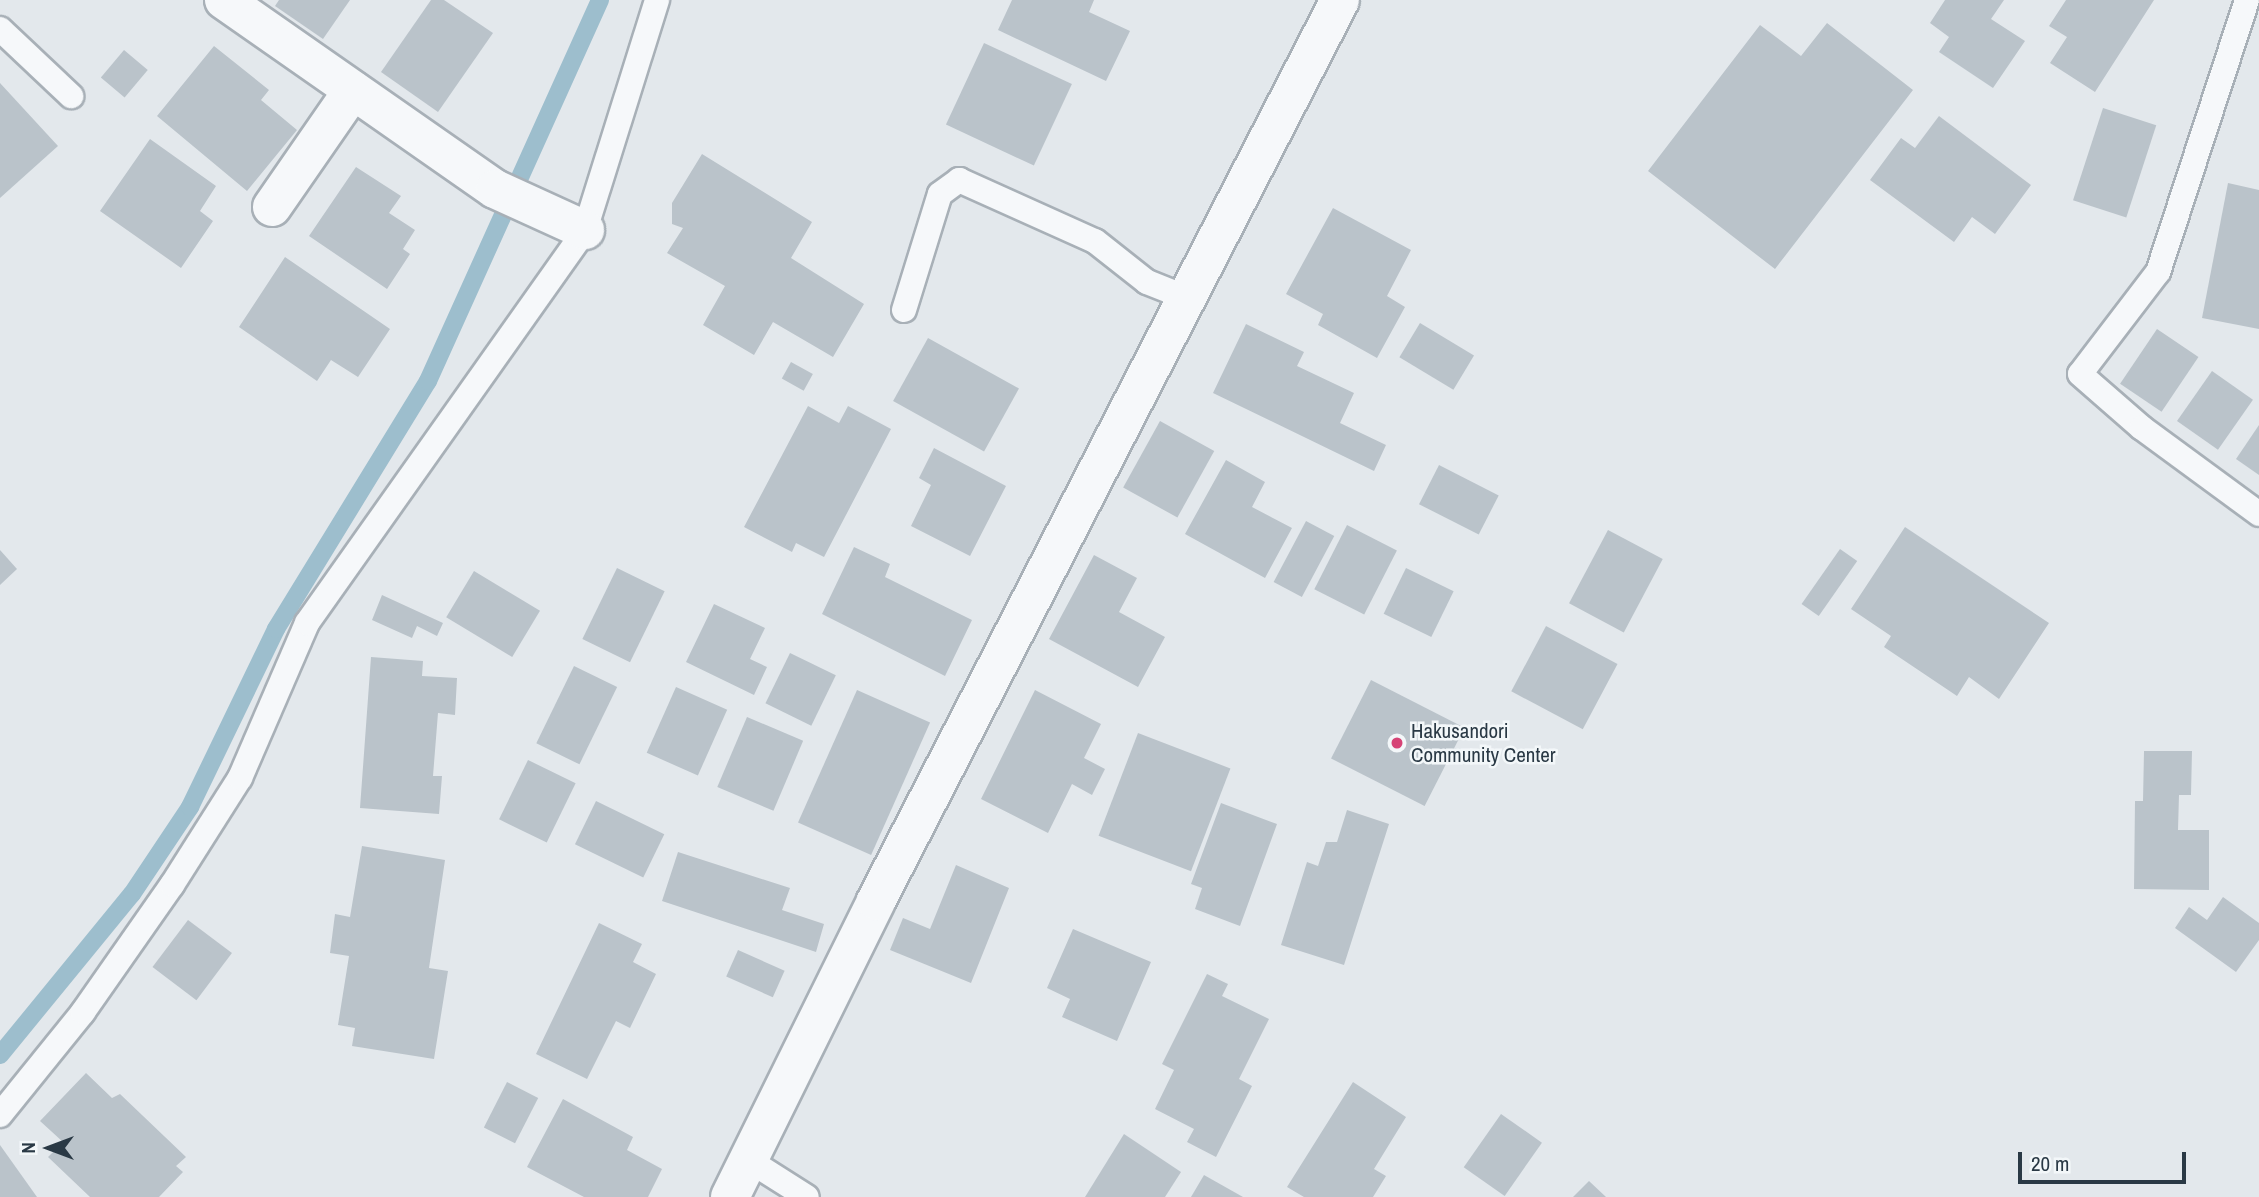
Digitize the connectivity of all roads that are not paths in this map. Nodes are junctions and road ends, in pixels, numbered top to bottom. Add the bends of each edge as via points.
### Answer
1 (657, 0) edge
2 (1340, 0) edge
3 (2247, 0) edge
4 (233, 3) edge
5 (0, 29) edge
6 (353, 90) junction
7 (71, 96) dead end
8 (272, 207) dead end
9 (585, 230) junction
10 (1188, 298) junction
11 (904, 310) dead end
12 (2259, 514) edge
13 (0, 1115) edge
14 (750, 1161) junction
15 (730, 1197) edge
16 (807, 1197) edge

1 - 9 lane
2 - 10 street
3 - 12 lane via 2158,272 2080,374 2142,428
4 - 6 street
5 - 7 lane
6 - 8 street
6 - 9 street via 495,189
9 - 13 lane via 307,623 240,778 172,884 83,1012
10 - 11 lane via 1147,282 1095,241 959,180 940,194
10 - 14 street via 876,901
14 - 15 street
14 - 16 lane

